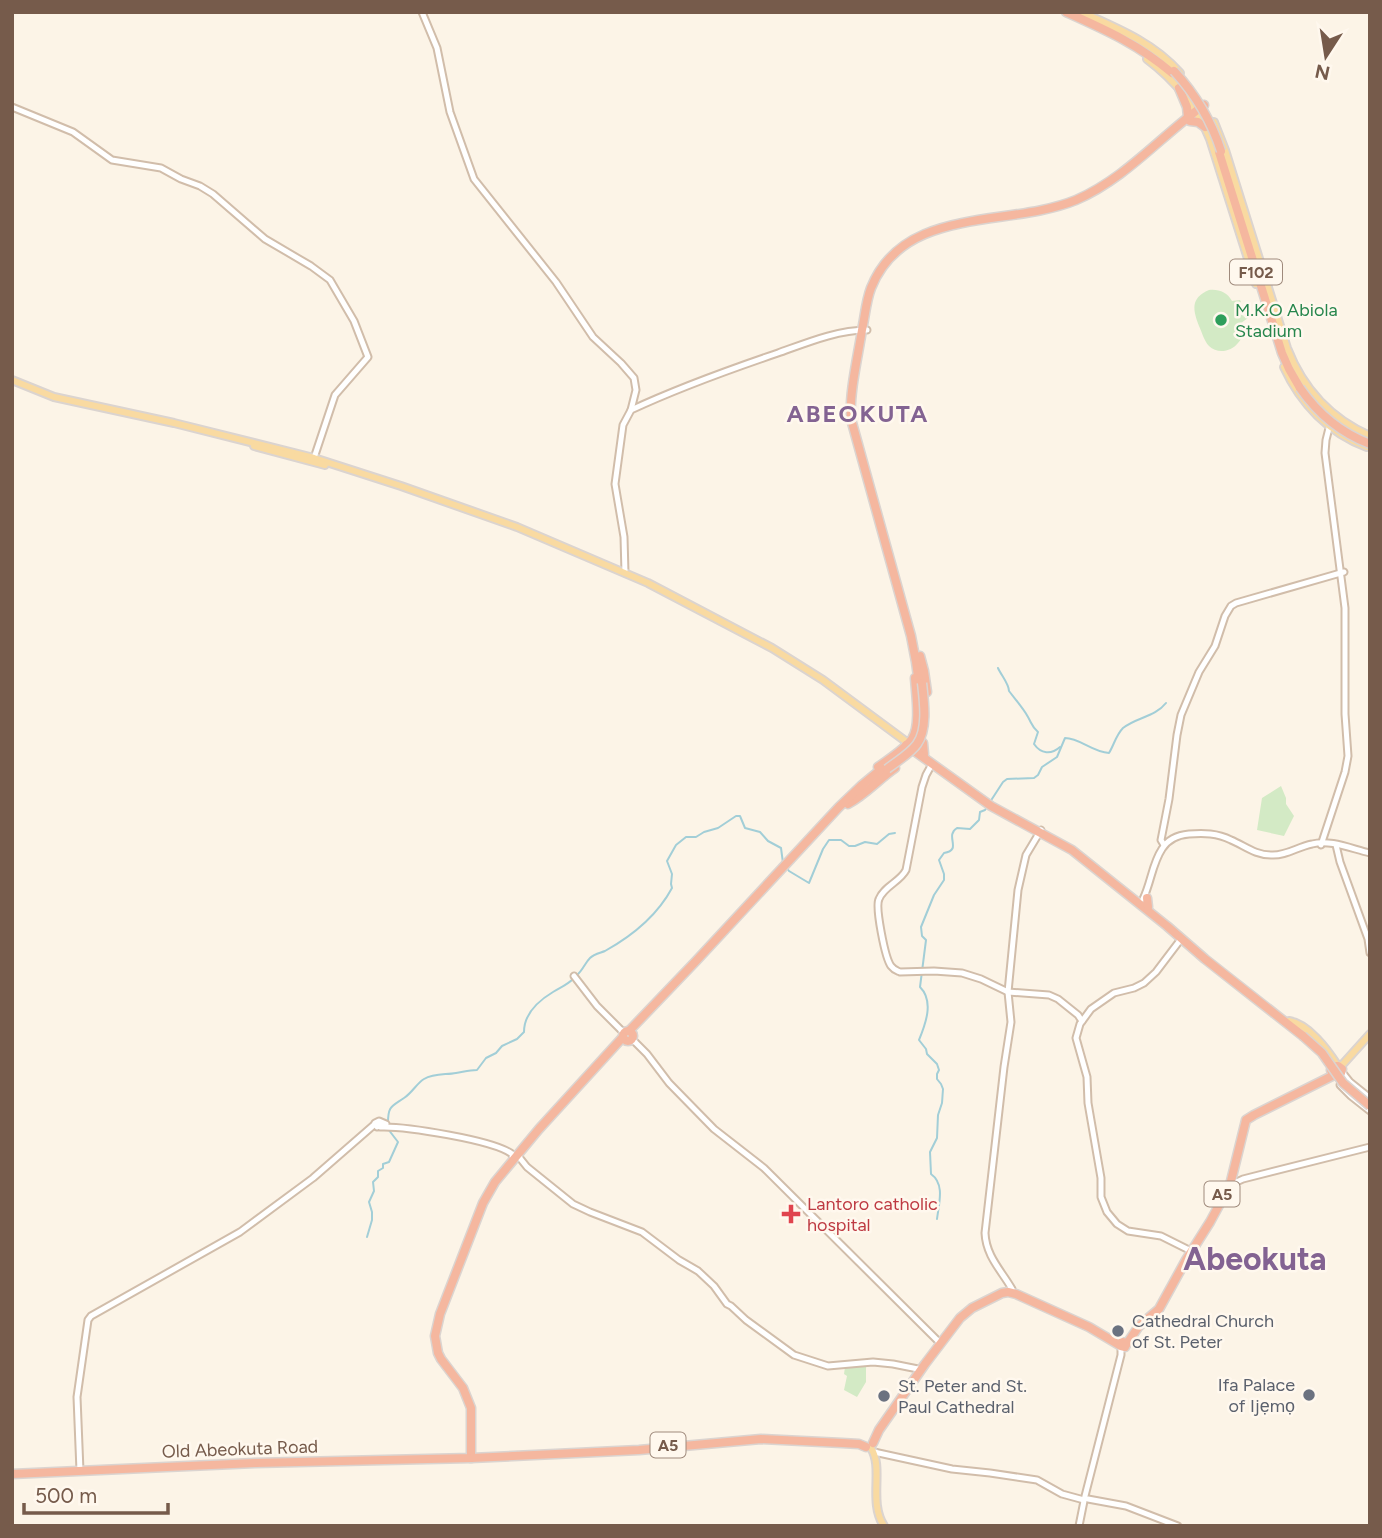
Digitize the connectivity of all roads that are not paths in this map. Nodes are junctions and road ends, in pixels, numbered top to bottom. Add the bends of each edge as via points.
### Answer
1 (422, 12) edge
2 (1065, 12) edge
3 (1075, 12) edge
4 (1081, 12) edge
5 (1173, 72) junction
6 (1180, 88) junction
7 (12, 107) edge
8 (1205, 107) junction
9 (1197, 113) junction
10 (1189, 119) junction
11 (1205, 127) junction
12 (1248, 240) junction
13 (864, 331) junction
14 (12, 382) edge
15 (25, 388) junction
16 (632, 408) junction
17 (1337, 418) junction
18 (1330, 427) junction
19 (1370, 442) edge
20 (314, 457) junction
21 (546, 541) junction
22 (625, 573) junction
23 (1342, 573) junction
24 (720, 621) junction
25 (915, 649) junction
26 (903, 744) junction
27 (920, 751) junction
28 (932, 764) junction
29 (989, 802) junction
30 (847, 803) junction
31 (1037, 832) junction
32 (1164, 845) junction
33 (1330, 845) junction
34 (1370, 854) edge
35 (1143, 902) junction
36 (1181, 939) junction
37 (1370, 953) edge
38 (575, 977) dead end
39 (1007, 992) junction
40 (1082, 1017) junction
41 (1288, 1021) junction
42 (1370, 1035) edge
43 (628, 1036) junction
44 (1336, 1071) junction
45 (1370, 1104) edge
46 (384, 1125) junction
47 (1370, 1147) edge
48 (518, 1159) junction
49 (1232, 1180) junction
50 (1189, 1250) junction
51 (1010, 1289) junction
52 (1038, 1301) junction
53 (938, 1340) junction
54 (1123, 1344) junction
55 (918, 1369) junction
56 (870, 1446) junction
57 (473, 1456) junction
58 (81, 1471) junction
59 (12, 1474) edge
60 (1086, 1499) junction
61 (882, 1526) edge
62 (1081, 1526) edge
63 (1178, 1526) edge

1 - 16 street via 437,48 450,112 474,179 556,282 593,337 634,378
2 - 5 highway, F102 via 1121,37
2 - 6 main road via 1141,54
3 - 5 highway, F102 via 1135,41
4 - 8 main road via 1160,54
5 - 12 highway, F102, bridge via 1209,126
6 - 9 main road
6 - 10 highway
7 - 20 street via 80,136 112,160 158,167 200,186 265,239 330,280 369,357 335,395
8 - 9 highway
8 - 12 main road via 1221,140
9 - 10 highway
9 - 11 main road
10 - 11 highway
10 - 13 highway via 1095,193 1041,211 946,226 913,239 892,255 878,275 868,298
11 - 12 main road
12 - 17 main road via 1293,362 1306,385
12 - 18 main road via 1285,369 1301,398
12 - 19 highway, F102, bridge via 1285,360 1313,405 1332,423
13 - 16 street via 795,347
13 - 25 highway via 851,403 852,426
14 - 15 main road
15 - 20 main road
15 - 21 main road via 53,401 326,465
16 - 22 street via 623,425 615,484
17 - 18 street
17 - 19 main road
18 - 19 main road via 1348,438
18 - 23 street via 1325,459
20 - 21 main road via 479,513
21 - 22 main road
21 - 24 main road
22 - 24 main road
23 - 32 street via 1231,606 1178,725 1161,840
23 - 33 street via 1348,610 1346,716 1350,751
24 - 26 main road via 809,671
25 - 26 highway via 915,731
25 - 27 highway via 925,671 928,712
25 - 30 highway, bridge via 921,738
26 - 27 highway
26 - 30 highway via 858,783
27 - 28 highway
27 - 29 highway
27 - 30 highway
28 - 29 highway
28 - 39 street via 922,787 904,874 878,899 890,964 897,971 962,973
29 - 31 highway
30 - 43 highway
31 - 35 highway via 1072,850
31 - 39 street via 1018,877
32 - 33 street via 1183,834 1210,834 1275,856 1311,844
32 - 35 street
33 - 34 street
33 - 35 street via 1269,857 1217,837 1179,838 1163,850
33 - 37 street via 1366,932
35 - 36 highway
35 - 41 highway
36 - 40 street via 1148,980 1112,995
36 - 41 highway
38 - 43 street
39 - 40 street via 1053,996
39 - 51 street via 1011,1022 985,1237 989,1254
40 - 50 street via 1076,1038 1087,1077 1103,1204 1113,1220 1128,1231 1161,1236
41 - 44 main road via 1320,1041
41 - 45 highway, bridge via 1324,1049 1345,1080
42 - 44 main road
43 - 48 highway
43 - 53 street via 714,1129 764,1168
44 - 45 street
44 - 45 street via 1343,1089
44 - 49 highway, A5 via 1246,1120
44 - 50 highway, A5 via 1244,1119 1227,1184
46 - 48 street via 481,1142
46 - 48 street via 479,1140 513,1151
46 - 58 street via 240,1232 91,1316 77,1399
47 - 49 street, A5
48 - 55 street via 573,1204 649,1236 701,1273 727,1304 794,1355 828,1366 873,1362
48 - 57 highway via 486,1205 435,1336 440,1359 470,1401
49 - 54 highway, A5 via 1161,1305
50 - 54 highway, A5 via 1156,1307
51 - 52 highway
51 - 53 highway via 966,1308
52 - 54 highway
52 - 56 highway via 1002,1293 965,1314
53 - 55 highway
54 - 60 street
55 - 56 highway
56 - 57 highway, Old Abeokuta Road / A5 via 760,1436 655,1447
56 - 60 street via 952,1469 1037,1480 1062,1494
56 - 61 main road via 874,1508
57 - 58 highway, Old Abeokuta Road / A5
58 - 59 highway, Old Abeokuta Road / A5
60 - 62 street
60 - 63 street via 1126,1506

